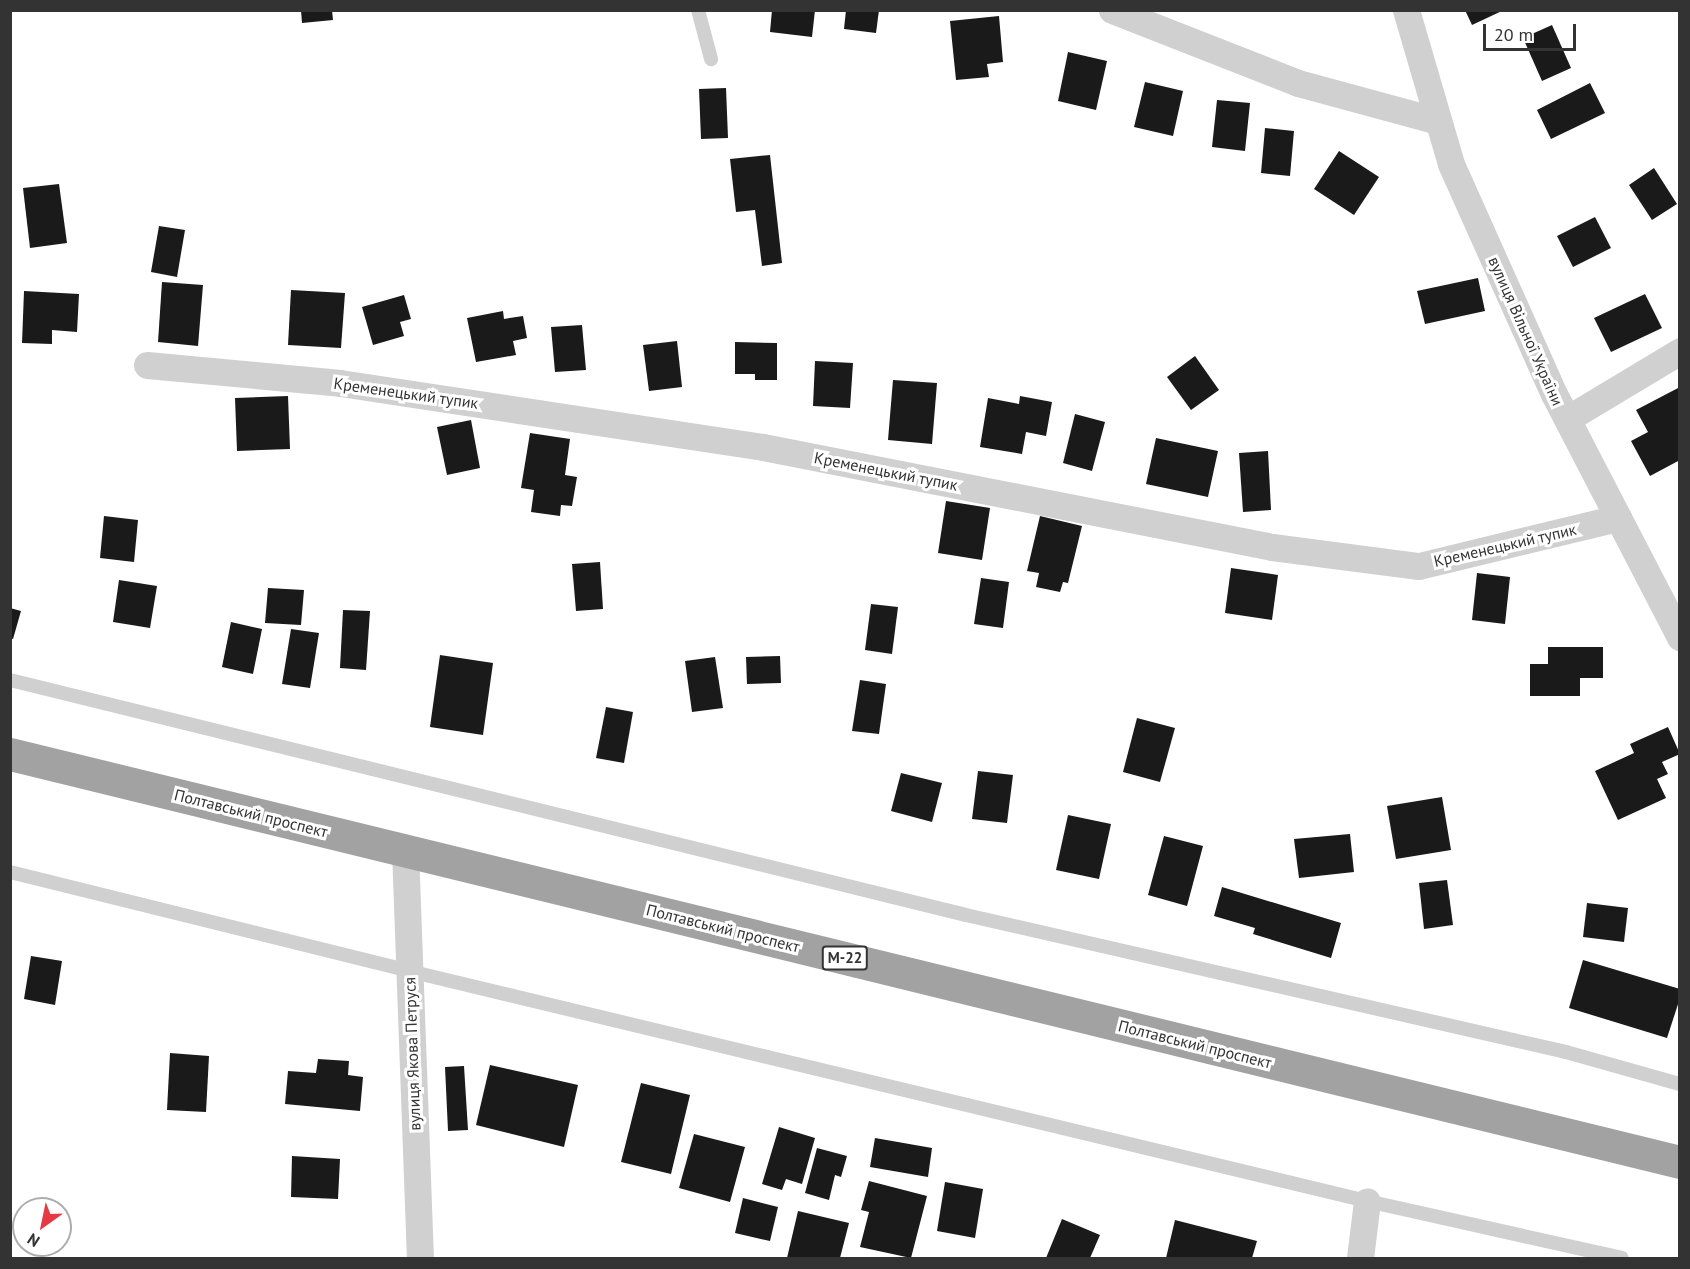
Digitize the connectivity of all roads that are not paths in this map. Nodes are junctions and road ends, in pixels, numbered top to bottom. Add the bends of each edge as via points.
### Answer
1 (698, 10) edge
2 (1112, 10) edge
3 (1406, 10) edge
4 (711, 59) dead end
5 (1438, 121) junction
6 (1680, 351) edge
7 (147, 364) dead end
8 (1567, 419) junction
9 (1618, 518) junction
10 (1680, 637) edge
11 (10, 680) edge
12 (10, 754) edge
13 (405, 850) junction
14 (10, 872) edge
15 (409, 971) junction
16 (1680, 1084) edge
17 (1680, 1162) edge
18 (1366, 1201) junction
19 (420, 1258) edge
20 (1360, 1258) edge
21 (1622, 1258) edge

1 - 4 lane
2 - 5 street via 1298,83
3 - 5 street, вулиця Вільної України
5 - 8 street, вулиця Вільної України via 1451,164
6 - 8 street
7 - 9 street, Кременецький тупик via 339,383 763,447 1272,547 1419,566
8 - 9 street, вулиця Вільної України
9 - 10 street, вулиця Вільної України
11 - 16 lane via 966,915 1566,1052
12 - 13 highway, Полтавський проспект / М-22
13 - 15 street, вулиця Якова Петруся
13 - 17 highway, Полтавський проспект / М-22
14 - 15 lane
15 - 18 lane
15 - 19 street, вулиця Якова Петруся
18 - 20 street
18 - 21 lane

